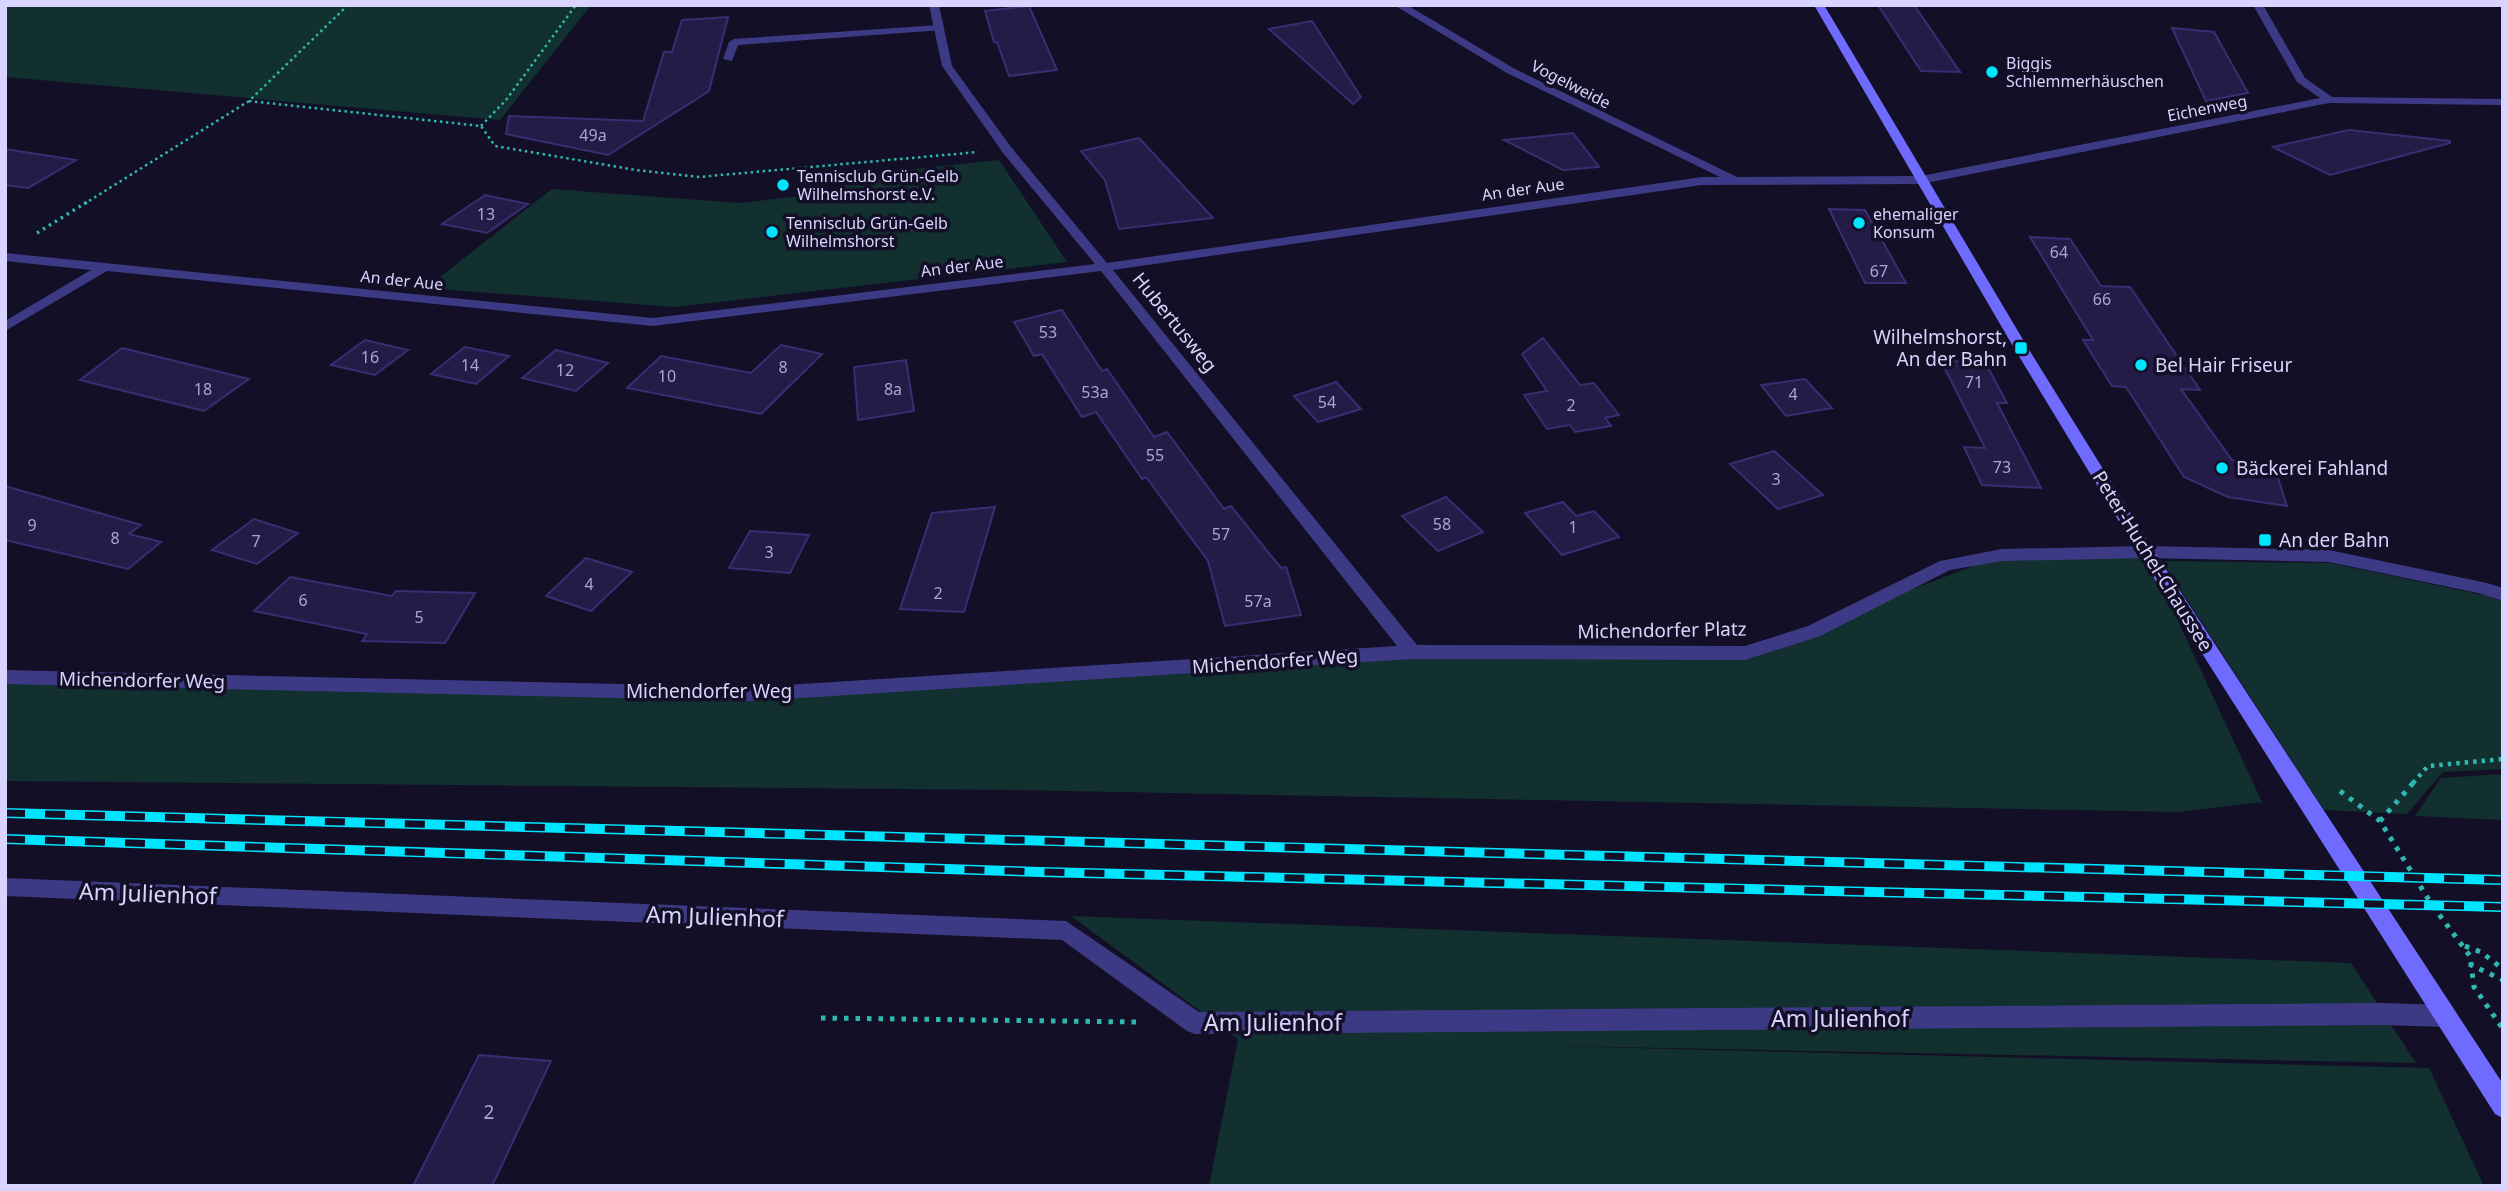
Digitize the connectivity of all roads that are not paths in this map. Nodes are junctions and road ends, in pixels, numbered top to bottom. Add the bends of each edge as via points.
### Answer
1 (934, 5) edge
2 (1399, 5) edge
3 (1819, 5) edge
4 (2258, 5) edge
5 (939, 28) junction
6 (738, 30) dead end
7 (734, 42) junction
8 (728, 59) dead end
9 (2329, 100) junction
10 (2503, 102) edge
11 (1735, 179) junction
12 (1921, 180) junction
13 (5, 257) edge
14 (1104, 267) junction
15 (103, 268) junction
16 (5, 327) edge
17 (2146, 552) junction
18 (2503, 595) edge
19 (1412, 652) junction
20 (5, 677) edge
21 (5, 887) edge
22 (2445, 1016) junction
23 (2503, 1106) edge

1 - 5 street, Hubertusweg
2 - 11 street, Vogelweide via 1511,71
3 - 12 street, Peter-Huchel-Chaussee
4 - 9 street via 2301,80
5 - 7 street
5 - 14 street, Hubertusweg via 947,66 1007,150
6 - 7 street
7 - 8 street
9 - 10 street, Eichenweg
9 - 12 street, Eichenweg
11 - 12 street, An der Aue
11 - 14 street, An der Aue
12 - 17 street, Peter-Huchel-Chaussee
13 - 15 street, An der Aue
14 - 15 street, An der Aue via 653,322
14 - 19 street, Hubertusweg
15 - 16 street
17 - 18 street, Michendorfer Platz via 2329,556
17 - 19 street, Michendorfer Platz via 2002,555 1946,565 1814,631 1745,653
17 - 22 street, Peter-Huchel-Chaussee
19 - 20 street, Michendorfer Weg via 754,694
21 - 22 street, Am Julienhof via 1066,931 1195,1023
22 - 23 street, Peter-Huchel-Chaussee

